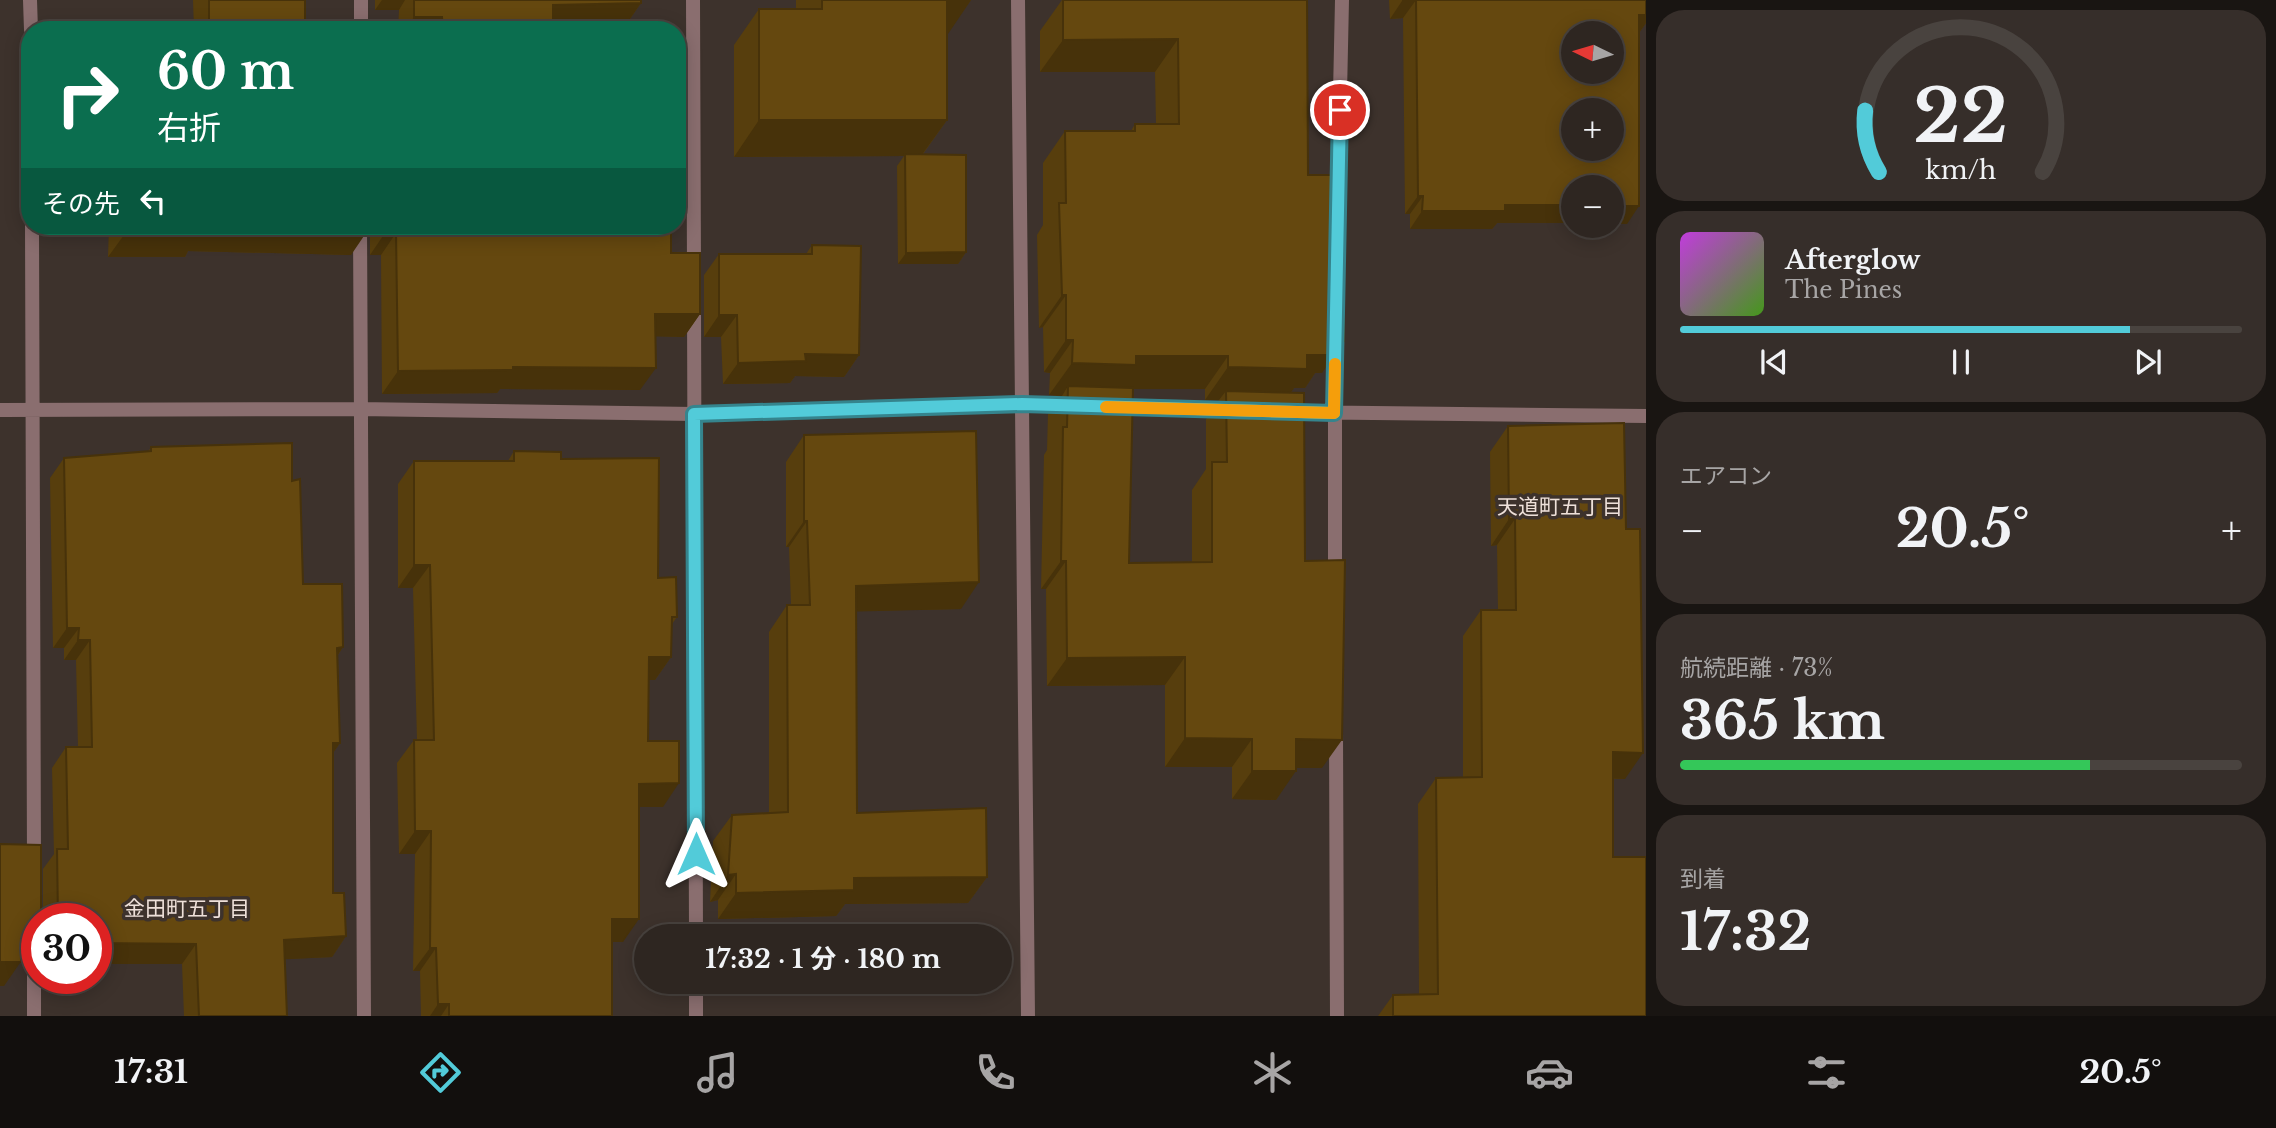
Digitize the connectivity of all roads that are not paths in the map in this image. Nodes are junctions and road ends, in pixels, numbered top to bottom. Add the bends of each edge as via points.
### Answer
1 (30, 0) edge
2 (361, 0) edge
3 (694, 0) edge
4 (1018, 0) edge
5 (1342, 0) edge
6 (31, 21) edge
7 (361, 21) edge
8 (32, 235) edge
9 (360, 235) edge
10 (1337, 248) edge
11 (1336, 317) edge
12 (1022, 404) junction
13 (33, 409) junction
14 (359, 409) junction
15 (0, 410) edge
16 (1239, 411) edge
17 (1266, 411) edge
18 (1334, 413) junction
19 (694, 414) junction
20 (1646, 416) edge
21 (1335, 591) edge
22 (1335, 715) edge
23 (34, 878) edge
24 (696, 924) edge
25 (34, 994) edge
26 (696, 994) edge
27 (34, 1016) edge
28 (364, 1016) edge
29 (696, 1016) edge
30 (1028, 1016) edge
31 (1337, 1016) edge

1 - 6 street
2 - 7 street
3 - 19 street
4 - 12 street
5 - 10 street
8 - 13 street
9 - 14 street
11 - 18 street
12 - 16 street
12 - 19 street
12 - 30 street
13 - 14 street
13 - 15 street
13 - 23 street
14 - 19 street
14 - 28 street
17 - 18 street
18 - 20 street
18 - 21 street
19 - 24 street
22 - 31 street
25 - 27 street
26 - 29 street

